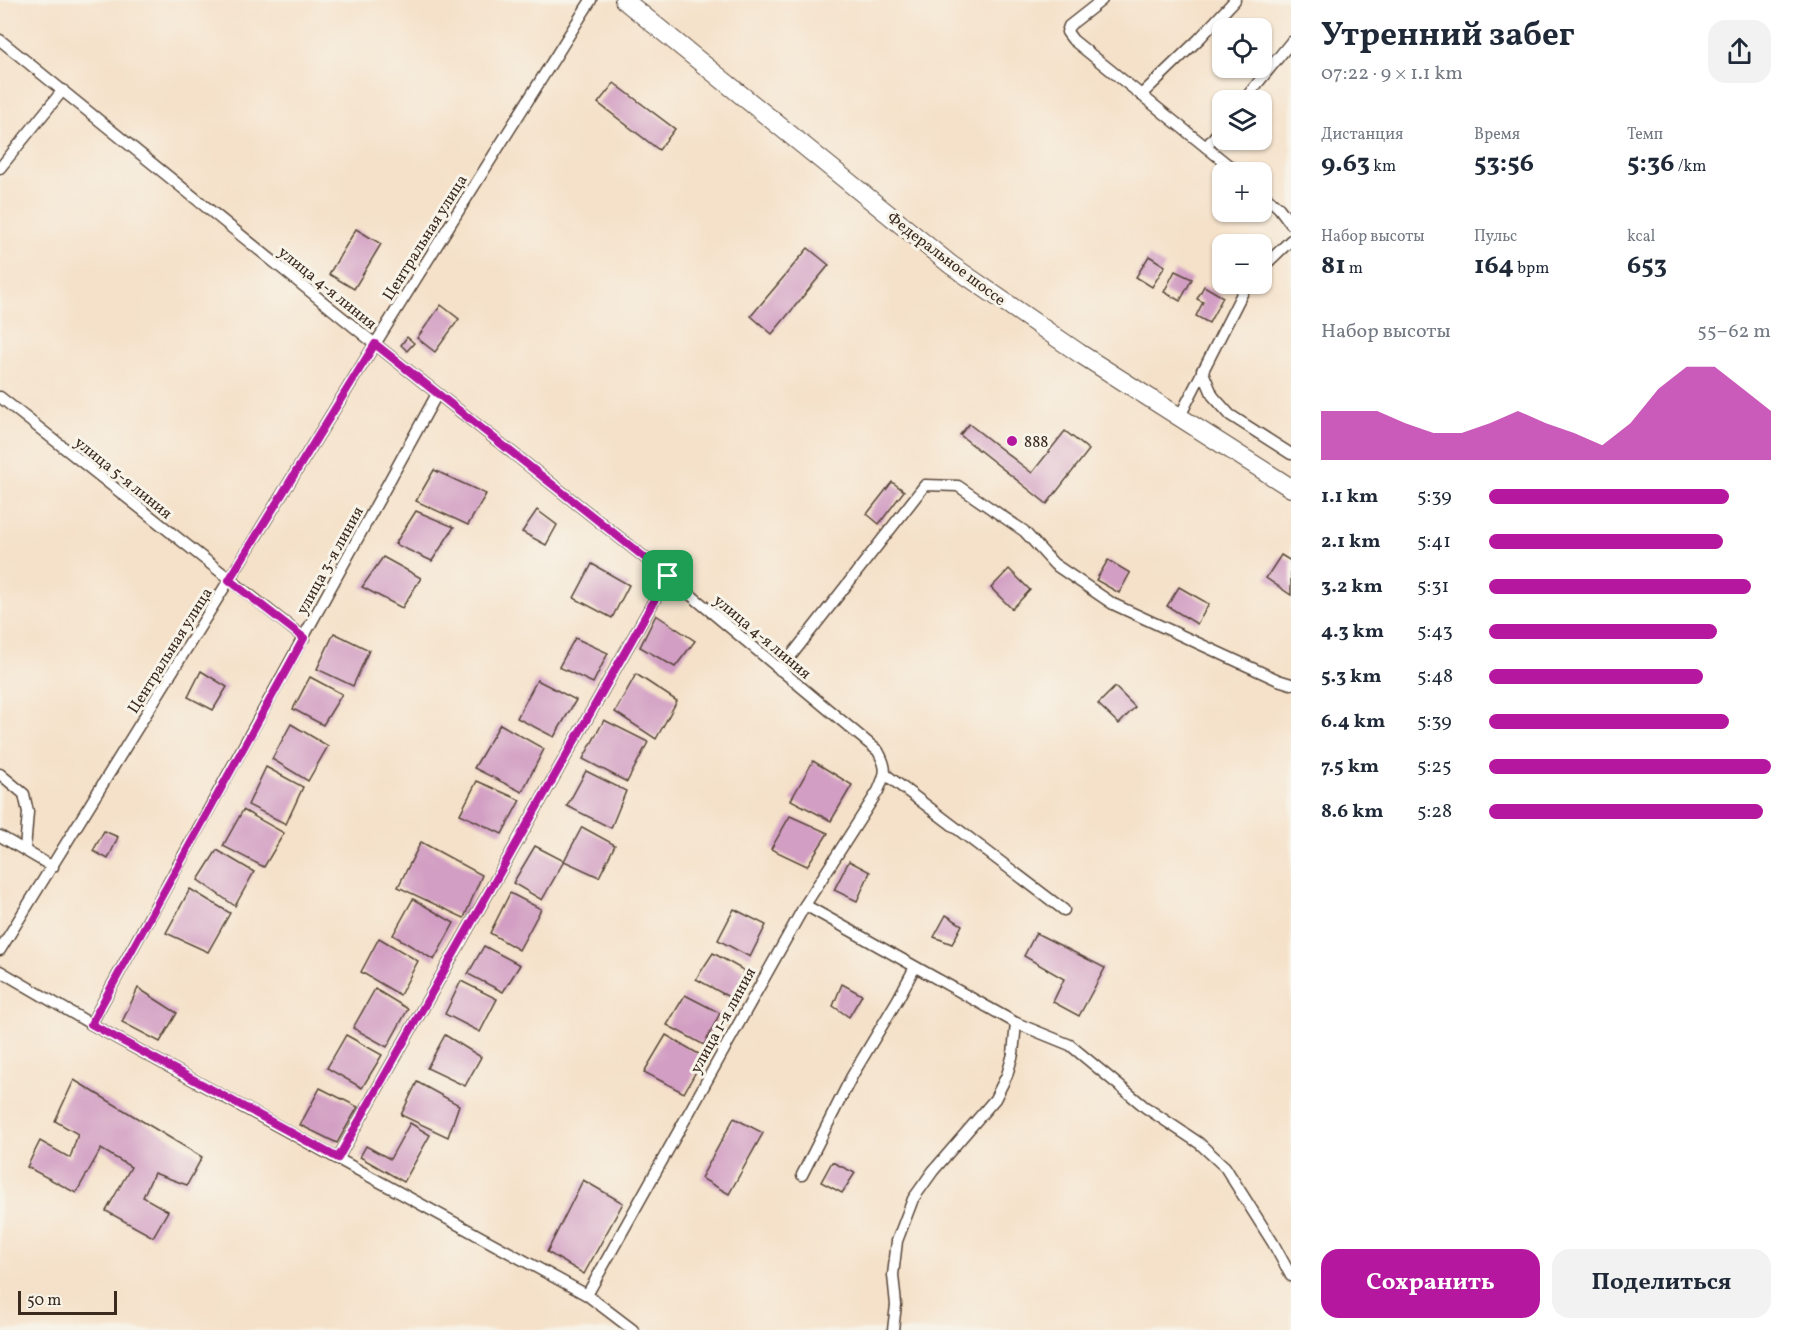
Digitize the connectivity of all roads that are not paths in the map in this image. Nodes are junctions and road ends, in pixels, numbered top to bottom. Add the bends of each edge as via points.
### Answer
1 (591, 0) edge
2 (624, 0) edge
3 (1102, 0) edge
4 (1235, 0) edge
5 (0, 39) edge
6 (1291, 42) edge
7 (63, 90) junction
8 (1252, 90) edge
9 (1141, 94) junction
10 (1212, 140) edge
11 (1206, 147) junction
12 (1225, 162) edge
13 (0, 168) edge
14 (1272, 202) edge
15 (1291, 224) edge
16 (1291, 240) edge
17 (1272, 258) edge
18 (1242, 294) edge
19 (375, 344) junction
20 (1202, 370) junction
21 (437, 394) junction
22 (0, 397) edge
23 (1179, 418) junction
24 (1291, 454) edge
25 (1291, 488) edge
26 (668, 576) junction
27 (229, 580) junction
28 (304, 638) junction
29 (780, 670) junction
30 (1291, 684) edge
31 (885, 769) junction
32 (0, 774) edge
33 (0, 836) edge
34 (25, 850) junction
35 (53, 867) junction
36 (805, 905) junction
37 (1064, 910) dead end
38 (0, 950) edge
39 (915, 967) junction
40 (0, 972) edge
41 (1016, 1023) junction
42 (91, 1024) junction
43 (338, 1158) junction
44 (802, 1175) dead end
45 (1291, 1276) edge
46 (586, 1295) junction
47 (633, 1330) edge
48 (893, 1330) edge

1 - 19 street, Центральная улица
2 - 23 highway, Федеральное шоссе via 951,265
3 - 9 street via 1069,26 1067,32
4 - 9 street
5 - 7 street, улица 4-я линия
6 - 8 street
7 - 13 street
7 - 19 street, улица 4-я линия
9 - 11 street
10 - 11 street
11 - 12 street
14 - 15 street
16 - 17 street
18 - 20 street
19 - 21 street, улица 4-я линия
19 - 27 street, Центральная улица
20 - 23 street
20 - 24 street via 1213,396 1230,415
21 - 26 street, улица 4-я линия
21 - 28 street, улица 3-я линия
22 - 27 street, улица 5-я линия
23 - 25 highway, Федеральное шоссе
26 - 29 street, улица 4-я линия
26 - 43 street
27 - 28 street, улица 5-я линия
27 - 35 street, Центральная улица
28 - 42 street, улица 3-я линия
29 - 30 street via 925,485 958,486 1024,531 1054,564 1113,604
29 - 31 street, улица 4-я линия via 878,751
31 - 36 street, улица 1-я линия via 878,791
31 - 37 street, улица 4-я линия
32 - 34 street via 24,794 28,812
33 - 34 street
34 - 35 street
35 - 38 street, Центральная улица
36 - 39 street
36 - 46 street, улица 1-я линия
39 - 41 street
39 - 44 street via 852,1076
40 - 42 street
41 - 45 street via 1070,1045 1145,1107 1199,1143 1225,1167
41 - 48 street via 1013,1054 995,1099 913,1199 897,1240
42 - 43 street
43 - 46 street
46 - 47 street

